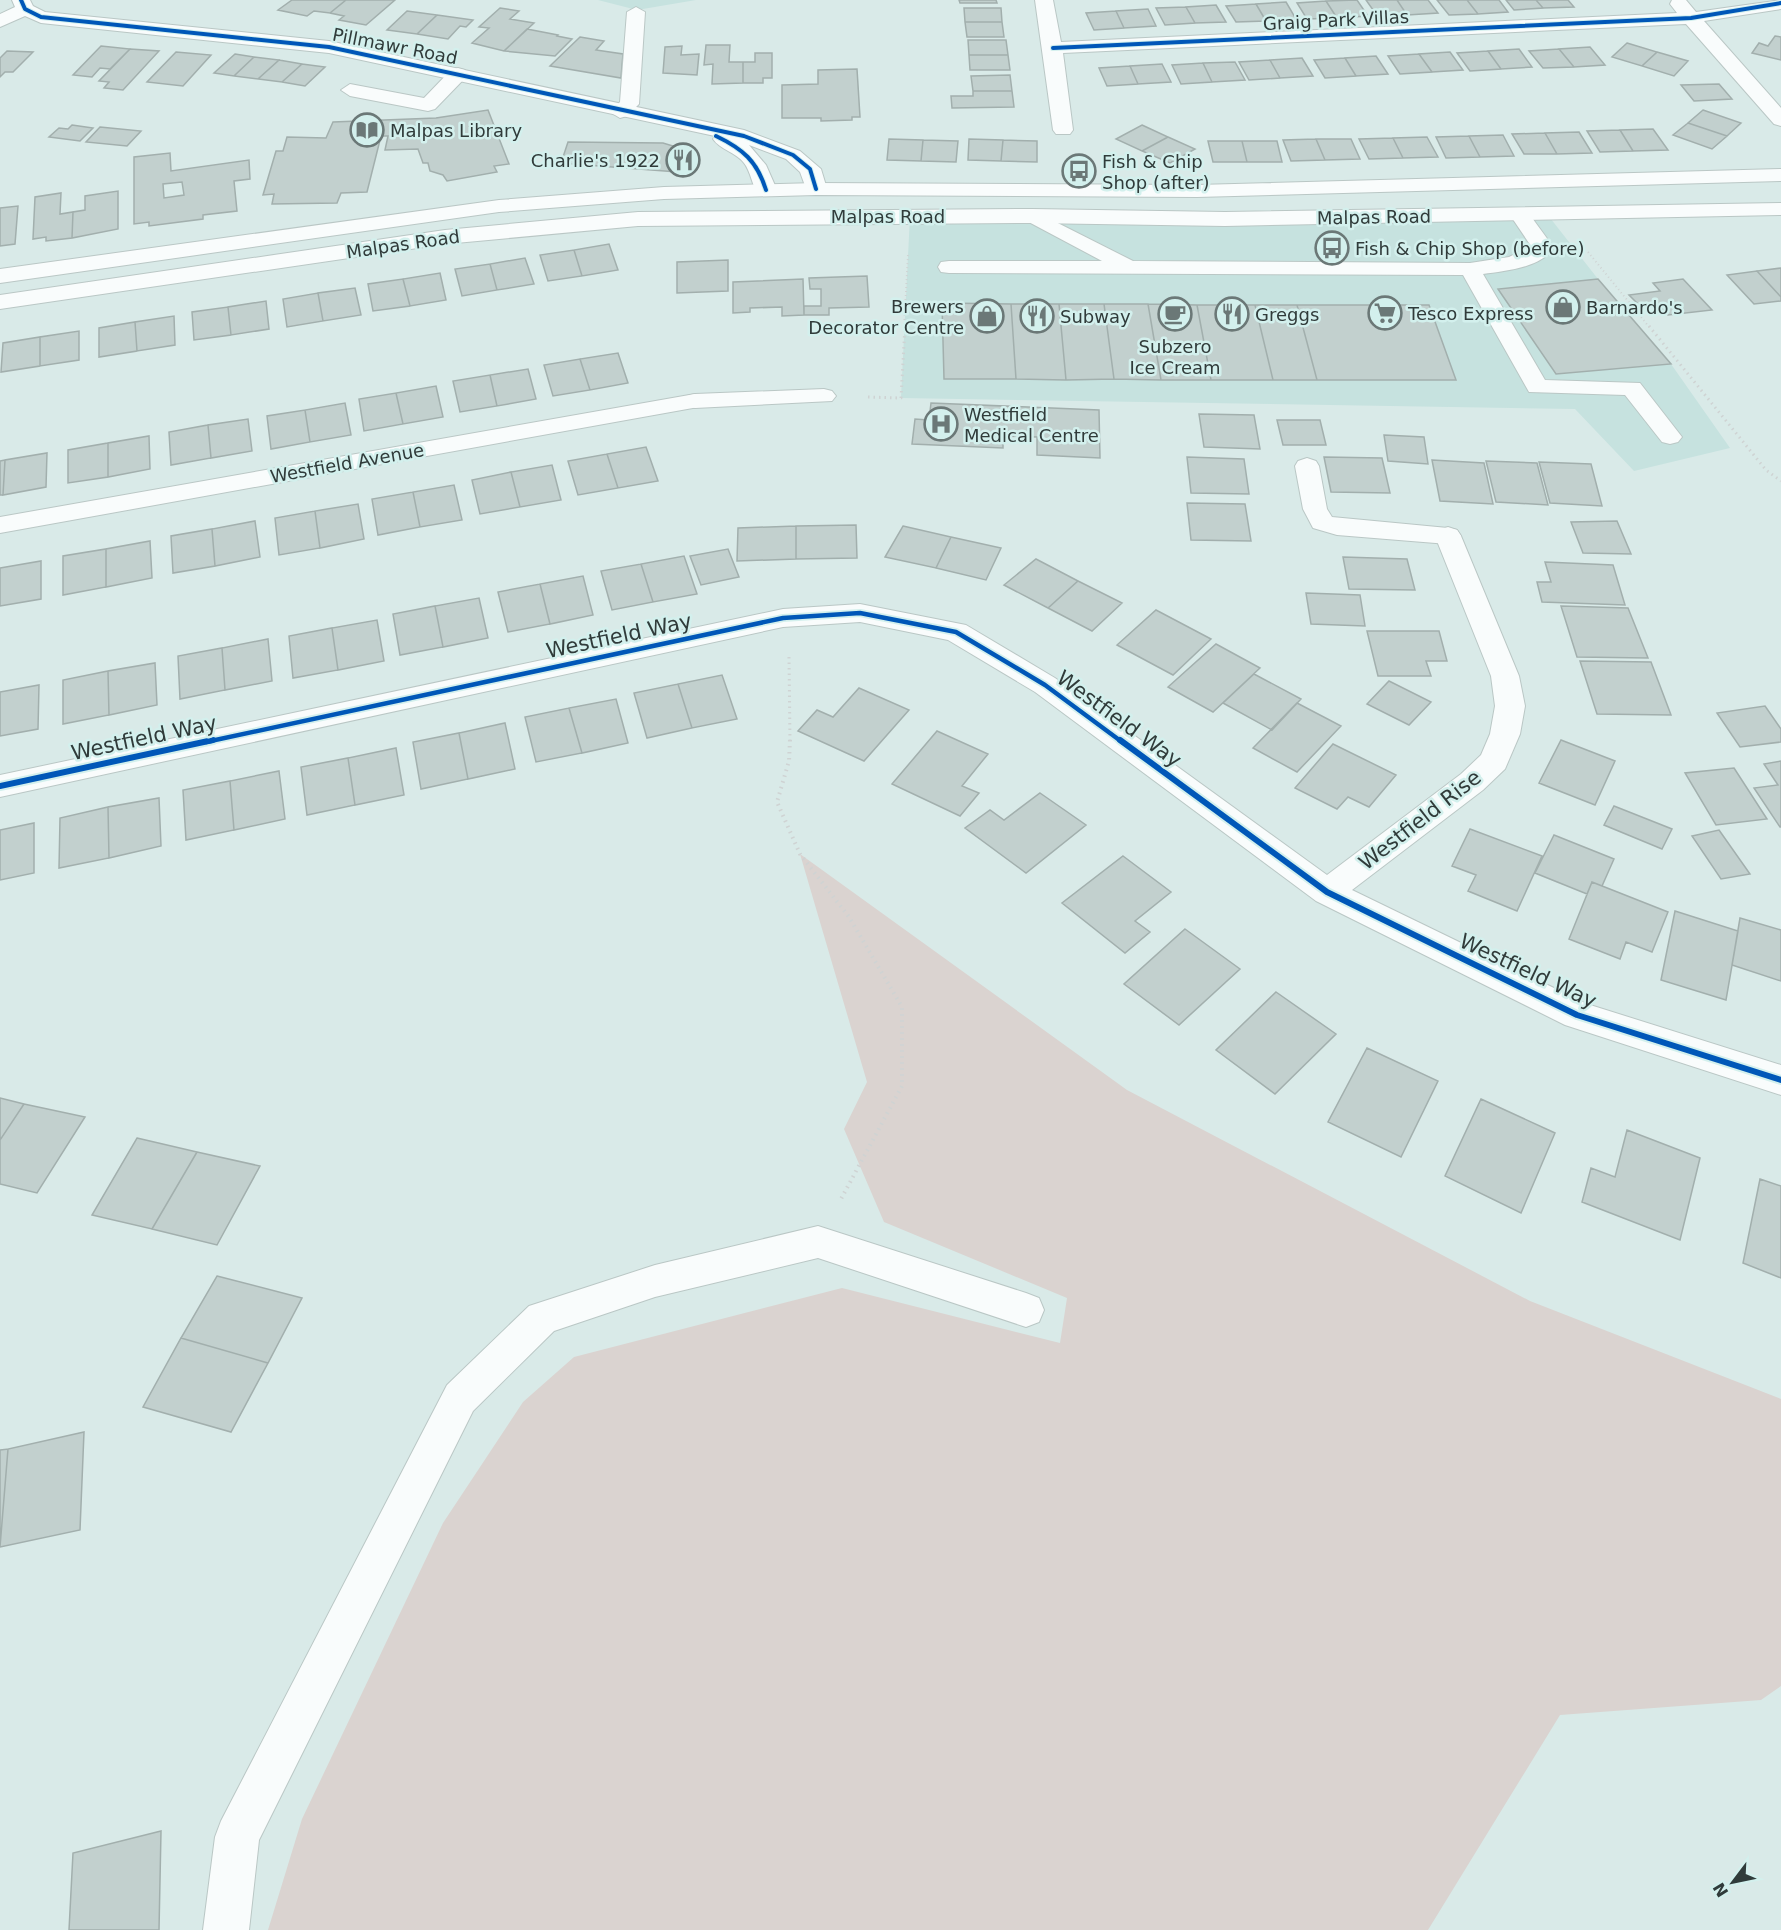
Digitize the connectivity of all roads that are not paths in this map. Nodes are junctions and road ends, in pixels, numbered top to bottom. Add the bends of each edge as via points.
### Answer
1 (1044, 0) edge
2 (1676, 0) edge
3 (1781, 3) edge
4 (23, 4) edge
5 (636, 12) dead end
6 (1691, 18) junction
7 (0, 21) edge
8 (1053, 48) junction
9 (458, 74) junction
10 (350, 90) dead end
11 (620, 112) junction
12 (1781, 120) edge
13 (695, 127) junction
14 (1064, 130) dead end
15 (1781, 175) edge
16 (816, 189) junction
17 (766, 190) junction
18 (1781, 209) edge
19 (1520, 215) junction
20 (1032, 216) junction
21 (788, 217) junction
22 (949, 267) dead end
23 (1129, 267) junction
24 (1470, 270) junction
25 (0, 276) edge
26 (0, 302) edge
27 (824, 396) road end
28 (694, 401) joint
29 (1670, 437) dead end
30 (1306, 466) dead end
31 (0, 525) edge
32 (1449, 536) joint
33 (0, 786) edge
34 (1327, 892) junction
35 (1781, 1080) edge
36 (1026, 1310) dead end
37 (226, 1930) edge

1 - 8 street
2 - 6 street
3 - 6 street, Graig Park Villas
4 - 7 street, Pillmawr Road
4 - 9 street, Pillmawr Road via 41,17 328,47
5 - 11 lane via 628,104
6 - 8 street, Graig Park Villas
6 - 12 street
8 - 14 street
9 - 10 lane via 428,105
9 - 11 street, Pillmawr Road
11 - 13 street, Pillmawr Road
13 - 16 street, Pillmawr Road via 744,136 793,155 810,169
13 - 17 street, Pillmawr Road via 749,155 759,166
15 - 16 street, Malpas Road via 1197,191
16 - 17 street, Malpas Road
16 - 21 street
17 - 21 street, Pillmawr Road
17 - 25 street, Malpas Road via 664,193 499,206
18 - 19 street, Malpas Road
19 - 20 street, Malpas Road via 1225,219
19 - 24 lane via 1543,248 1514,263
20 - 21 street, Malpas Road
20 - 23 lane
21 - 26 street, Malpas Road via 638,219 445,237
22 - 23 lane
23 - 24 lane
24 - 29 lane via 1537,387 1632,388
27 - 28 lane
28 - 31 street, Westfield Avenue
30 - 32 lane via 1315,509 1322,522 1337,527
32 - 34 street, Westfield Rise via 1505,676 1510,706 1505,734 1494,761 1472,782
33 - 34 street, Westfield Way via 783,618 860,613 956,632 1045,685
34 - 35 street, Westfield Way via 1577,1015
36 - 37 lane via 818,1242 655,1281 542,1318 460,1398 237,1836

